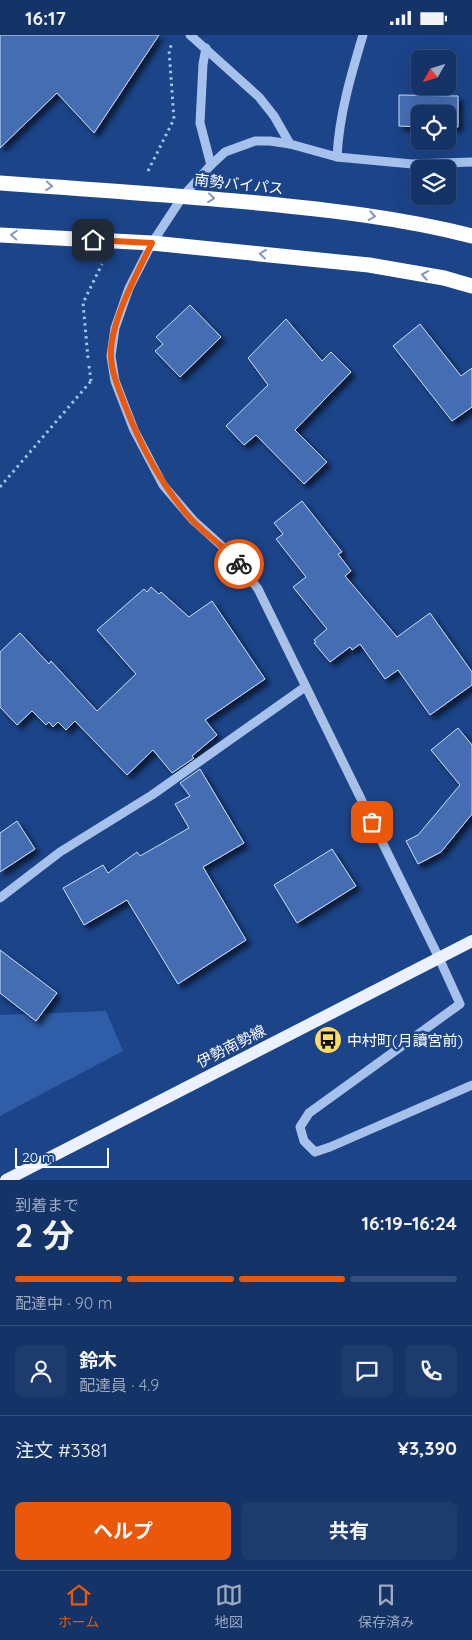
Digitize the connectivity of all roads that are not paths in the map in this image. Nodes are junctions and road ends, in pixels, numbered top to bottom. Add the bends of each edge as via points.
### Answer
1 (190, 35) edge
2 (363, 35) edge
3 (206, 49) junction
4 (290, 144) junction
5 (337, 157) junction
6 (472, 162) edge
7 (211, 165) junction
8 (0, 183) edge
9 (183, 196) junction
10 (0, 235) edge
11 (472, 236) edge
12 (152, 243) junction
13 (472, 286) edge
14 (306, 687) junction
15 (0, 898) edge
16 (472, 941) edge
17 (439, 958) junction
18 (472, 1085) edge
19 (6, 1180) edge

1 - 3 street
2 - 5 street via 342,111
3 - 4 street via 259,97
3 - 7 street via 200,123
4 - 5 street
4 - 7 street via 255,141 225,153
5 - 6 street via 412,164
7 - 9 street
8 -> 9 highway, 南勢バイパス
9 -> 11 highway, 南勢バイパス via 345,211
9 - 12 street
12 -> 10 highway
13 -> 12 highway via 369,265
12 - 14 street via 129,288 115,328 111,356 116,381 134,430 163,485 193,520 234,557 258,589
14 - 15 street via 152,795 60,852
14 - 17 street
16 - 17 main road, 伊勢南勢線
17 - 18 street via 460,1003 309,1113 300,1127 304,1141 315,1152 322,1150
17 - 19 main road, 伊勢南勢線

